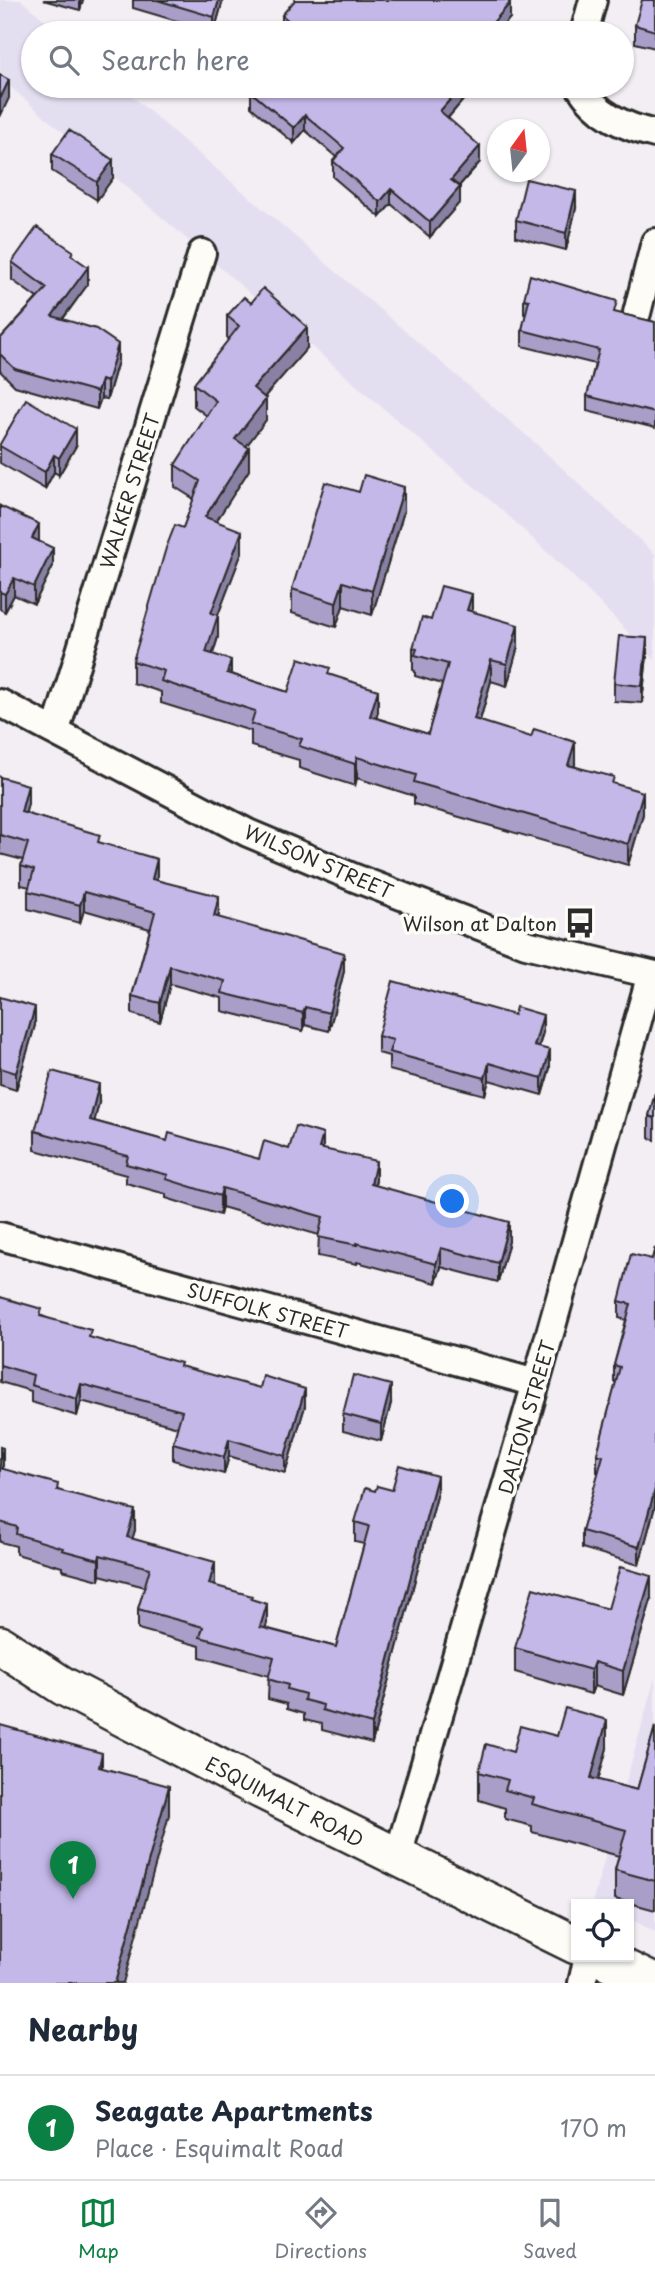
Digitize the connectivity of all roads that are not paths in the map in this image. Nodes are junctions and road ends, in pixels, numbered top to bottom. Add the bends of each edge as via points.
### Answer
1 (593, 0) edge
2 (587, 21) edge
3 (588, 98) edge
4 (655, 134) edge
5 (655, 242) edge
6 (202, 253) dead end
7 (637, 313) dead end
8 (0, 703) edge
9 (56, 730) junction
10 (653, 974) edge
11 (0, 1236) edge
12 (536, 1383) junction
13 (0, 1645) edge
14 (397, 1859) junction
15 (571, 1943) edge
16 (587, 1962) edge
17 (610, 1962) edge
18 (582, 1983) edge
19 (654, 1983) edge

1 - 2 street
3 - 4 street via 621,125
5 - 7 street
6 - 9 street, WALKER STREET
8 - 9 street, WILSON STREET
9 - 10 street, WILSON STREET via 248,833 355,878 526,944
10 - 12 street, DALTON STREET
11 - 12 street, SUFFOLK STREET
12 - 14 street, DALTON STREET
13 - 14 main road, ESQUIMALT ROAD via 63,1686
14 - 15 main road, ESQUIMALT ROAD
16 - 18 street
17 - 19 main road

